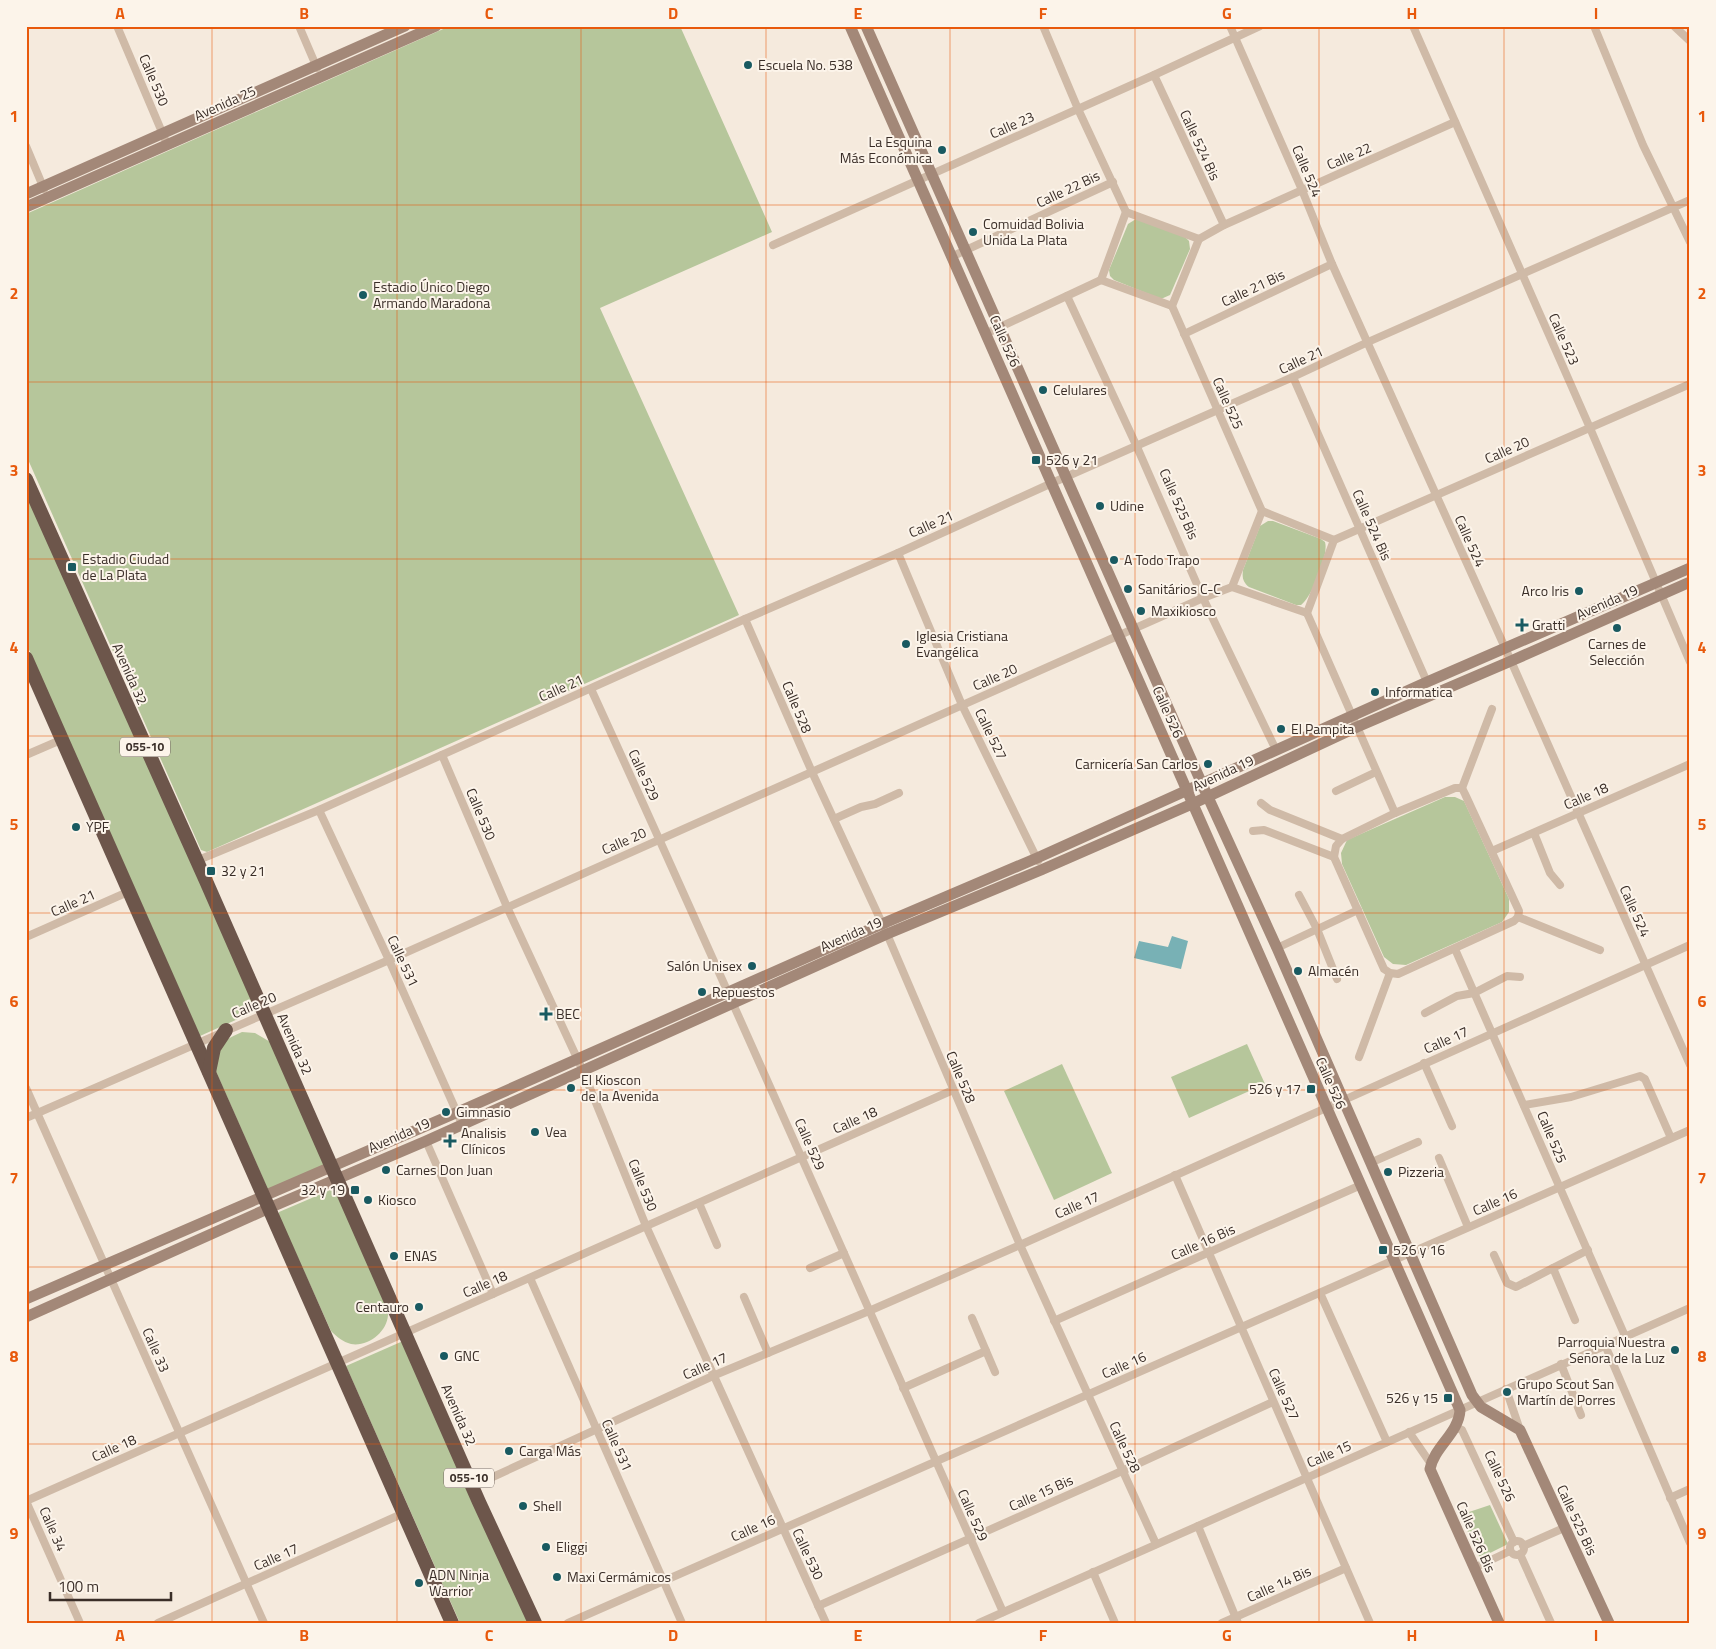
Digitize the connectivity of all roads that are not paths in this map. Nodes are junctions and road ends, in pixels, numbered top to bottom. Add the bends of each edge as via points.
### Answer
1 (117, 26) edge
2 (299, 26) edge
3 (405, 26) edge
4 (436, 26) edge
5 (866, 26) edge
6 (1043, 26) edge
7 (1230, 26) edge
8 (1260, 26) edge
9 (1413, 26) edge
10 (1594, 26) edge
11 (1674, 26) edge
12 (852, 27) edge
13 (1235, 37) junction
14 (1690, 41) edge
15 (316, 65) junction
16 (1154, 75) junction
17 (321, 77) junction
18 (1078, 109) junction
19 (1455, 122) junction
20 (165, 139) junction
21 (26, 146) edge
22 (932, 175) junction
23 (918, 181) junction
24 (1113, 182) junction
25 (44, 186) junction
26 (1302, 190) junction
27 (26, 194) edge
28 (48, 198) junction
29 (1690, 200) edge
30 (26, 207) edge
31 (1674, 208) junction
32 (1126, 212) junction
33 (1224, 225) junction
34 (1199, 239) junction
35 (1690, 242) edge
36 (773, 245) dead end
37 (965, 250) junction
38 (951, 257) junction
39 (1332, 264) junction
40 (1522, 273) junction
41 (1101, 280) junction
42 (1067, 296) junction
43 (1172, 306) junction
44 (999, 327) junction
45 (985, 334) junction
46 (1184, 334) junction
47 (1368, 342) junction
48 (1293, 378) junction
49 (1690, 384) edge
50 (1218, 411) junction
51 (1590, 428) junction
52 (1137, 447) junction
53 (1066, 477) junction
54 (26, 479) edge
55 (1052, 483) junction
56 (1436, 495) junction
57 (1262, 511) junction
58 (1360, 528) junction
59 (1334, 540) junction
60 (898, 553) junction
61 (1690, 568) edge
62 (1690, 582) edge
63 (1656, 583) junction
64 (1232, 587) junction
65 (1660, 595) junction
66 (1203, 598) junction
67 (1307, 613) junction
68 (745, 619) junction
69 (1133, 630) junction
70 (1118, 637) junction
71 (1505, 649) junction
72 (26, 658) edge
73 (1511, 661) junction
74 (1690, 662) edge
75 (1427, 682) junction
76 (591, 688) junction
77 (962, 705) junction
78 (1492, 709) dead end
79 (1352, 716) junction
80 (1357, 727) junction
81 (63, 739) junction
82 (1276, 750) junction
83 (442, 755) junction
84 (26, 756) edge
85 (1690, 764) edge
86 (812, 772) junction
87 (1376, 772) junction
88 (1202, 784) junction
89 (1462, 788) junction
90 (1186, 790) junction
91 (1336, 792) dead end
92 (899, 793) dead end
93 (1207, 797) junction
94 (1261, 803) dead end
95 (1192, 804) junction
96 (319, 810) junction
97 (1395, 813) junction
98 (1578, 813) junction
99 (834, 819) junction
100 (1252, 831) dead end
101 (1534, 832) junction
102 (660, 839) junction
103 (1342, 839) junction
104 (1492, 851) junction
105 (1334, 857) junction
106 (1037, 858) junction
107 (196, 861) junction
108 (1041, 870) junction
109 (1560, 885) dead end
110 (130, 891) junction
111 (1299, 895) dead end
112 (507, 907) junction
113 (1358, 910) junction
114 (1518, 917) junction
115 (885, 929) junction
116 (1317, 929) junction
117 (26, 937) edge
118 (1690, 945) edge
119 (1277, 948) junction
120 (1455, 949) junction
121 (1600, 950) dead end
122 (389, 960) junction
123 (1645, 965) junction
124 (1390, 973) junction
125 (1520, 978) dead end
126 (1337, 979) dead end
127 (728, 992) junction
128 (1474, 993) junction
129 (733, 1003) junction
130 (264, 1014) junction
131 (1425, 1014) dead end
132 (226, 1030) junction
133 (1492, 1033) junction
134 (196, 1043) junction
135 (1359, 1057) dead end
136 (577, 1059) junction
137 (1424, 1063) junction
138 (1690, 1065) edge
139 (582, 1071) junction
140 (209, 1072) junction
141 (26, 1088) edge
142 (953, 1090) junction
143 (1342, 1100) junction
144 (1524, 1105) junction
145 (1325, 1107) junction
146 (458, 1112) junction
147 (37, 1113) junction
148 (26, 1118) edge
149 (462, 1124) junction
150 (1452, 1126) dead end
151 (1690, 1130) edge
152 (1671, 1138) junction
153 (426, 1141) junction
154 (1418, 1142) dead end
155 (802, 1157) junction
156 (1439, 1158) dead end
157 (1370, 1163) junction
158 (334, 1172) junction
159 (1175, 1175) junction
160 (1361, 1186) junction
161 (1560, 1187) junction
162 (267, 1202) junction
163 (698, 1203) junction
164 (646, 1226) junction
165 (1468, 1227) junction
166 (717, 1245) dead end
167 (1020, 1245) junction
168 (1588, 1250) junction
169 (844, 1253) junction
170 (1209, 1253) junction
171 (1410, 1253) junction
172 (1494, 1255) dead end
173 (1394, 1260) junction
174 (105, 1264) junction
175 (810, 1268) dead end
176 (1553, 1268) junction
177 (530, 1278) junction
178 (111, 1279) junction
179 (1320, 1293) junction
180 (493, 1294) junction
181 (744, 1297) dead end
182 (26, 1299) edge
183 (1690, 1308) edge
184 (869, 1311) junction
185 (26, 1317) edge
186 (972, 1318) dead end
187 (1575, 1320) dead end
188 (1054, 1321) junction
189 (1241, 1327) junction
190 (405, 1333) junction
191 (1626, 1336) junction
192 (1605, 1344) junction
193 (986, 1350) junction
194 (768, 1353) junction
195 (338, 1363) junction
196 (1561, 1364) junction
197 (995, 1372) dead end
198 (715, 1375) junction
199 (903, 1388) junction
200 (1506, 1389) junction
201 (1087, 1395) junction
202 (1273, 1402) junction
203 (1478, 1402) junction
204 (1460, 1410) junction
205 (1581, 1415) dead end
206 (1455, 1427) junction
207 (596, 1428) junction
208 (1520, 1430) junction
209 (1409, 1432) junction
210 (180, 1433) junction
211 (1386, 1442) junction
212 (936, 1461) junction
213 (1431, 1464) junction
214 (1122, 1471) junction
215 (1306, 1478) junction
216 (473, 1486) junction
217 (1690, 1489) edge
218 (1670, 1498) junction
219 (26, 1501) edge
220 (404, 1514) junction
221 (1198, 1526) junction
222 (783, 1528) junction
223 (1564, 1528) junction
224 (970, 1537) junction
225 (1514, 1542) junction
226 (1690, 1543) edge
227 (1156, 1544) junction
228 (1523, 1546) junction
229 (1510, 1551) junction
230 (1520, 1554) junction
231 (1346, 1568) junction
232 (1474, 1568) junction
233 (1094, 1572) junction
234 (664, 1581) junction
235 (246, 1584) junction
236 (818, 1606) junction
237 (1003, 1612) junction
238 (1237, 1620) edge
239 (80, 1623) edge
240 (158, 1623) edge
241 (264, 1623) edge
242 (452, 1623) edge
243 (535, 1623) edge
244 (568, 1623) edge
245 (682, 1623) edge
246 (826, 1623) edge
247 (979, 1623) edge
248 (1116, 1623) edge
249 (1222, 1623) edge
250 (1370, 1623) edge
251 (1499, 1623) edge
252 (1551, 1623) edge
253 (1609, 1623) edge

1 - 20 street, Calle 530
2 - 15 street
3 - 15 main road, Avenida 25
4 - 17 main road, Avenida 25
5 - 22 main road, Calle 526
6 - 18 street
7 - 13 street, Calle 524
8 - 13 street, Calle 23
9 - 19 street, Calle 523
10 - 31 street
11 - 14 street
12 - 23 main road, Calle 526
13 - 16 street, Calle 23
13 - 26 street, Calle 524
15 - 17 street
15 - 20 main road, Avenida 25
16 - 18 street, Calle 23
16 - 33 street, Calle 524 Bis
17 - 20 main road, Avenida 25
18 - 22 street, Calle 23
18 - 24 street
19 - 26 street, Calle 22
19 - 40 street, Calle 523
20 - 25 main road, Avenida 25
20 - 28 main road, Avenida 25
21 - 25 street
22 - 23 street, Calle 23
22 - 37 main road, Calle 526
23 - 36 street, Calle 23
23 - 38 main road, Calle 526
24 - 32 street
24 - 37 street, Calle 22 Bis
25 - 27 main road, Avenida 25
25 - 28 street
26 - 33 street, Calle 22
26 - 39 street, Calle 524
28 - 30 main road, Avenida 25
29 - 31 street, Calle 21
31 - 35 street
31 - 40 street, Calle 21
32 - 34 street
32 - 41 street
33 - 34 street, Calle 22
34 - 43 street
37 - 38 street, Calle 22 Bis
37 - 44 main road, Calle 526
38 - 45 main road, Calle 526
39 - 46 street, Calle 21 Bis
39 - 47 street, Calle 524
40 - 47 street, Calle 21
40 - 51 street, Calle 523
41 - 42 street
41 - 43 street
42 - 44 street
42 - 52 street, Calle 525 Bis
43 - 46 street, Calle 525
44 - 45 street
44 - 53 main road, Calle 526
45 - 55 main road, Calle 526
46 - 50 street, Calle 525
47 - 48 street, Calle 21
47 - 56 street, Calle 524
48 - 50 street, Calle 21
48 - 58 street, Calle 524 Bis
49 - 51 street, Calle 20
50 - 52 street, Calle 21
50 - 57 street, Calle 525
51 - 56 street, Calle 20
51 - 63 street, Calle 523
52 - 53 street, Calle 21
52 - 66 street, Calle 525 Bis
53 - 55 street, Calle 21
53 - 69 main road, Calle 526
54 - 107 highway, Avenida 32 / 055-10
55 - 60 street, Calle 21
55 - 70 main road, Calle 526
56 - 58 street, Calle 20
56 - 71 street, Calle 524
57 - 59 street
57 - 64 street
58 - 59 street, Calle 20
58 - 75 street, Calle 524 Bis
59 - 67 street
60 - 68 street, Calle 21
60 - 77 street, Calle 527
61 - 63 main road, Avenida 19
62 - 65 main road, Avenida 19
63 - 65 street, Calle 523
63 - 71 main road, Avenida 19
64 - 66 street, Calle 20
64 - 67 street
65 - 73 main road, Avenida 19
65 - 74 street, Calle 523
66 - 69 street, Calle 20
66 - 82 street, Calle 525 Bis
67 - 79 street
68 - 76 street, Calle 21
68 - 86 street, Calle 528
69 - 70 street, Calle 20
69 - 88 main road, Calle 526
70 - 77 street, Calle 20
70 - 90 main road, Calle 526
71 - 73 street, Calle 524
71 - 75 main road, Avenida 19
72 - 81 highway
73 - 80 main road, Avenida 19
73 - 98 street, Calle 524
75 - 79 main road, Avenida 19
76 - 83 street, Calle 21
76 - 102 street, Calle 529
77 - 86 street, Calle 20
77 - 106 street, Calle 527
78 - 89 street
79 - 80 street
79 - 82 main road, Avenida 19
80 - 87 street
80 - 93 main road, Avenida 19
81 - 84 street
81 - 110 highway
82 - 88 main road, Avenida 19
83 - 96 street, Calle 21
83 - 112 street, Calle 530
85 - 98 street, Calle 18
86 - 99 street, Calle 528
86 - 102 street, Calle 20
87 - 91 street
87 - 97 street
88 - 90 main road, Avenida 19
88 - 93 main road, Calle 526
89 - 97 street
89 - 104 street
90 - 95 main road, Calle 526
90 - 106 main road, Avenida 19
92 - 99 street
93 - 95 main road, Avenida 19
93 - 119 main road, Calle 526
94 - 103 street via 1270,810
95 - 108 main road, Avenida 19
95 - 145 main road, Calle 526
96 - 107 street, Calle 21
96 - 122 street, Calle 531
97 - 103 street
98 - 101 street, Calle 18
98 - 123 street, Calle 524
99 - 115 street, Calle 528
100 - 105 street via 1264,830
101 - 104 street, Calle 18
101 - 109 street via 1550,872
102 - 112 street, Calle 20
102 - 127 street, Calle 529
103 - 105 street via 1336,846
104 - 114 street via 1519,911
105 - 113 street
106 - 108 street, Calle 527
106 - 115 main road, Avenida 19
107 - 130 highway, Avenida 32 / 055-10
108 - 115 main road, Avenida 19
110 - 117 street, Calle 21
110 - 134 highway
111 - 116 street
112 - 122 street, Calle 20
112 - 136 street, Calle 530
113 - 116 street
113 - 124 street via 1384,969
114 - 120 street
114 - 121 street
115 - 127 main road, Avenida 19
115 - 129 main road, Avenida 19
115 - 142 street, Calle 528
116 - 119 street
116 - 126 street
118 - 123 street, Calle 17
119 - 143 main road, Calle 526
120 - 124 street via 1398,974
120 - 128 street, Calle 525
122 - 130 street, Calle 20
122 - 146 street, Calle 531
123 - 133 street, Calle 17
123 - 138 street, Calle 524
124 - 135 street
125 - 128 street via 1508,976
127 - 129 street, Calle 529
127 - 136 main road, Avenida 19
128 - 131 street via 1457,996
128 - 133 street, Calle 525
129 - 139 main road, Avenida 19
129 - 155 street, Calle 529
130 - 132 street, Calle 20
130 - 158 highway, Avenida 32 / 055-10
132 - 134 street, Calle 20
132 - 140 highway via 214,1048
133 - 137 street, Calle 17
133 - 144 street, Calle 525
134 - 140 highway
134 - 147 street, Calle 20
136 - 139 street, Calle 530
136 - 146 main road, Avenida 19
137 - 143 street, Calle 17
137 - 150 street
139 - 149 main road, Avenida 19
139 - 164 street, Calle 530
140 - 162 highway
141 - 147 street, Calle 33
142 - 155 street, Calle 18
142 - 167 street, Calle 528
143 - 145 street, Calle 17
143 - 157 main road, Calle 526
144 - 152 street via 1571,1097 1640,1076 1645,1079
144 - 161 street, Calle 525
145 - 159 street, Calle 17
145 - 160 main road, Calle 526
146 - 149 street, Calle 531
146 - 158 main road, Avenida 19
147 - 148 street, Calle 20
147 - 174 street, Calle 33
149 - 153 main road, Avenida 19
151 - 152 street, Calle 16
152 - 161 street, Calle 16
153 - 158 main road, Avenida 19
153 - 180 street
154 - 157 street
155 - 163 street, Calle 18
155 - 169 street, Calle 529
156 - 165 street
157 - 171 main road, Calle 526
158 - 162 main road, Avenida 19
158 - 190 highway, Avenida 32 / 055-10
159 - 167 street, Calle 17
159 - 170 street, Calle 527
160 - 170 street, Calle 16 Bis
160 - 173 main road, Calle 526
161 - 165 street, Calle 16
161 - 168 street, Calle 525
162 - 174 main road, Avenida 19
162 - 178 main road, Avenida 19
162 - 195 highway
163 - 164 street, Calle 18
163 - 166 street
164 - 177 street, Calle 18
164 - 198 street, Calle 530
165 - 171 street, Calle 16
167 - 184 street, Calle 17
167 - 188 street, Calle 528
168 - 176 street
168 - 191 street, Calle 525
169 - 175 street
169 - 184 street, Calle 529
170 - 188 street, Calle 16 Bis
170 - 189 street, Calle 527
171 - 173 street, Calle 16
171 - 203 main road, Calle 526 via 1472,1395
172 - 176 street via 1507,1283 1516,1287
173 - 179 street, Calle 16
173 - 204 main road, Calle 526
174 - 178 street, Calle 33
174 - 182 main road, Avenida 19
176 - 187 street
177 - 180 street, Calle 18
177 - 207 street, Calle 531
178 - 185 main road, Avenida 19
178 - 210 street, Calle 33
179 - 189 street, Calle 16
179 - 211 street
180 - 190 street, Calle 18
181 - 194 street
183 - 191 street, Calle 15
184 - 194 street, Calle 17
184 - 199 street, Calle 529
186 - 193 street
188 - 201 street, Calle 528
189 - 201 street, Calle 16
189 - 202 street, Calle 527
190 - 195 street, Calle 18
190 - 216 highway, Avenida 32 / 055-10
191 - 192 street, Calle 15
192 - 196 street, Calle 15
192 - 218 street
193 - 197 street
193 - 199 street
194 - 198 street, Calle 17
195 - 210 street, Calle 18
195 - 220 highway
196 - 200 street, Calle 15
196 - 205 street
198 - 207 street, Calle 17
198 - 222 street, Calle 530
199 - 212 street, Calle 529
200 - 203 street, Calle 15
200 - 208 street, Calle 525 Bis
201 - 212 street, Calle 16
201 - 214 street, Calle 528
202 - 214 street, Calle 15 Bis
202 - 215 street, Calle 527
203 - 204 street, Calle 15
203 - 208 main road
204 - 206 main road
204 - 209 street, Calle 15
206 - 213 main road
206 - 225 street, Calle 526 via 1462,1430
207 - 216 street, Calle 17
207 - 234 street, Calle 531
208 - 223 main road, Calle 525 Bis
209 - 211 street, Calle 15
209 - 213 street, Calle 526 Bis
210 - 219 street, Calle 18
210 - 235 street, Calle 33
211 - 215 street, Calle 15
212 - 222 street, Calle 16
212 - 224 street, Calle 529
213 - 232 main road, Calle 526 Bis via 1431,1473
214 - 224 street, Calle 15 Bis
214 - 227 street, Calle 528
215 - 221 street, Calle 15
215 - 231 street, Calle 527
216 - 243 highway, Avenida 32 / 055-10
217 - 218 street
218 - 226 street
219 - 239 street, Calle 34
220 - 235 street, Calle 17
220 - 242 highway
221 - 227 street, Calle 15
221 - 238 street
222 - 234 street, Calle 16
222 - 236 street, Calle 530
223 - 228 street
223 - 253 main road, Calle 525 Bis
224 - 236 street, Calle 15 Bis
224 - 237 street, Calle 529
225 - 228 street
225 - 229 street
227 - 233 street, Calle 15
228 - 230 street
229 - 230 street
229 - 232 street
230 - 252 street
231 - 238 street, Calle 14 Bis
231 - 250 street, Calle 527
232 - 251 main road, Calle 526 Bis
233 - 237 street, Calle 15
233 - 248 street
234 - 244 street, Calle 16
234 - 245 street, Calle 531
235 - 240 street, Calle 17
235 - 241 street, Calle 33
236 - 246 street, Calle 530
237 - 247 street, Calle 15
238 - 249 street, Calle 14 Bis

